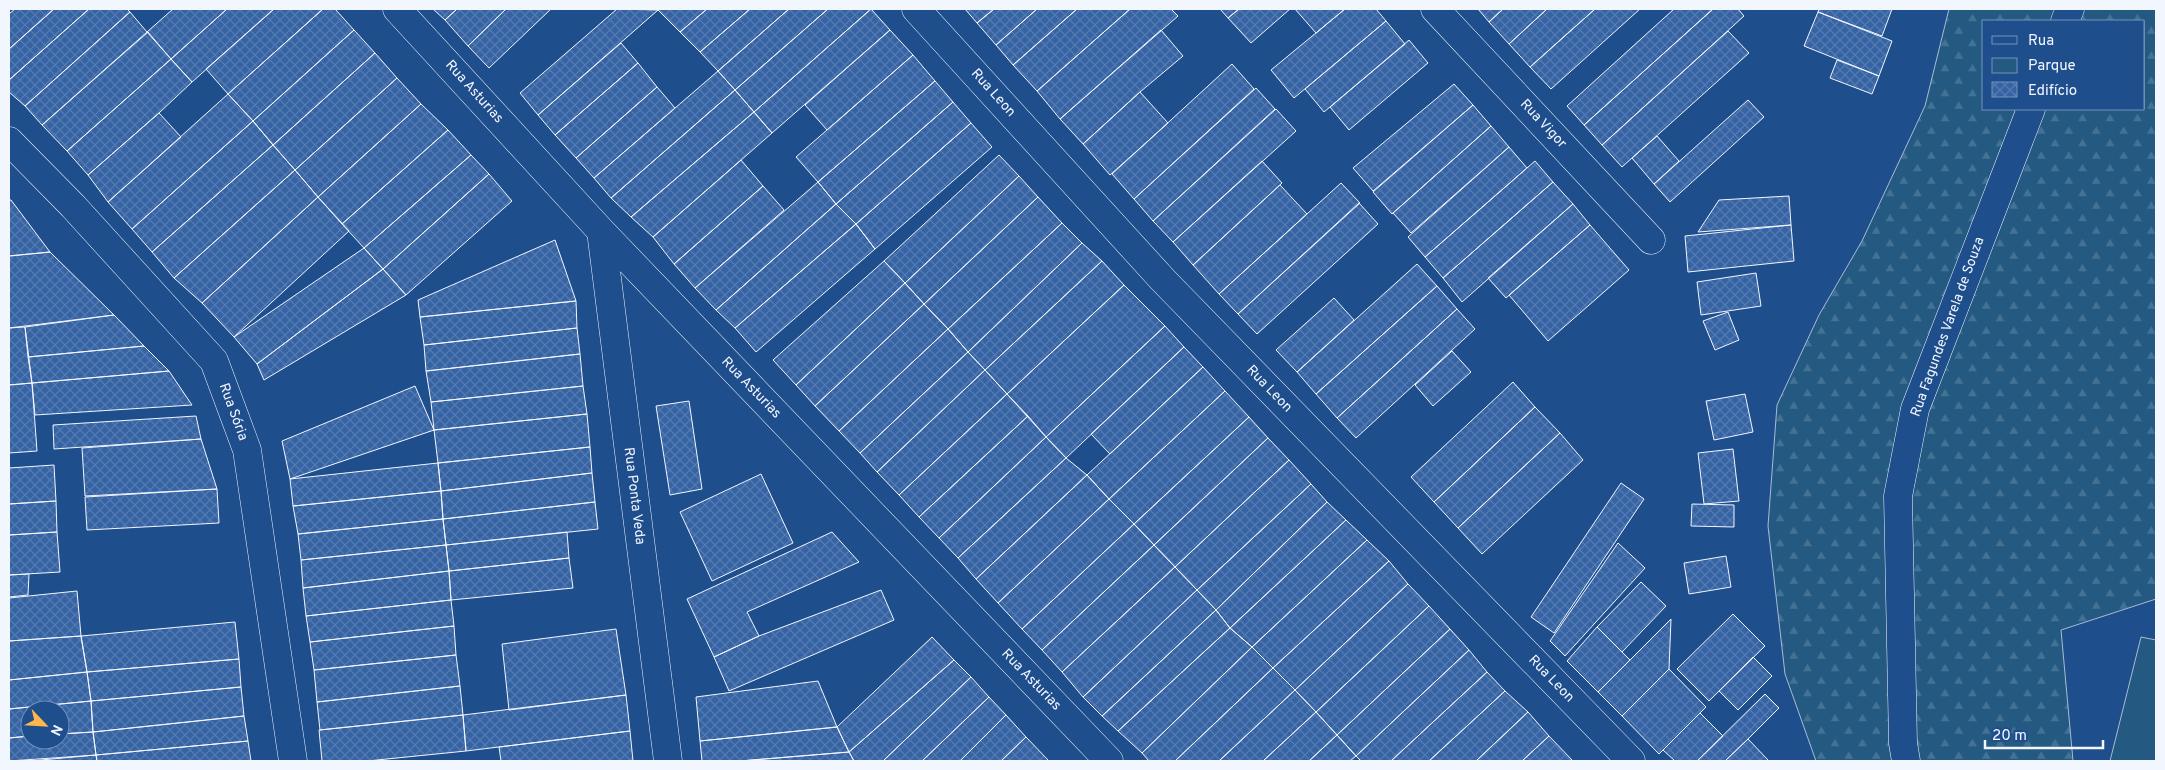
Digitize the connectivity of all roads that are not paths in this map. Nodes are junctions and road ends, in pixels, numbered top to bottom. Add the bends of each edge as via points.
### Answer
1 (398, 9) edge
2 (916, 9) edge
3 (1435, 9) edge
4 (2031, 110) edge
5 (9, 141) edge
6 (601, 231) junction
7 (1650, 240) dead end
8 (294, 761) edge
9 (668, 761) edge
10 (1109, 761) edge
11 (1631, 761) edge
12 (1906, 761) edge

1 - 6 street, Rua Asturias
2 - 11 street, Rua Leon via 1163,280
3 - 7 street, Rua Vigor
4 - 12 street, Rua Fagundes Varela de Souza via 1915,409 1898,496
5 - 8 street, Rua Sória via 73,206 214,361 247,450
6 - 9 street, Rua Ponta Veda
6 - 10 street, Rua Asturias

